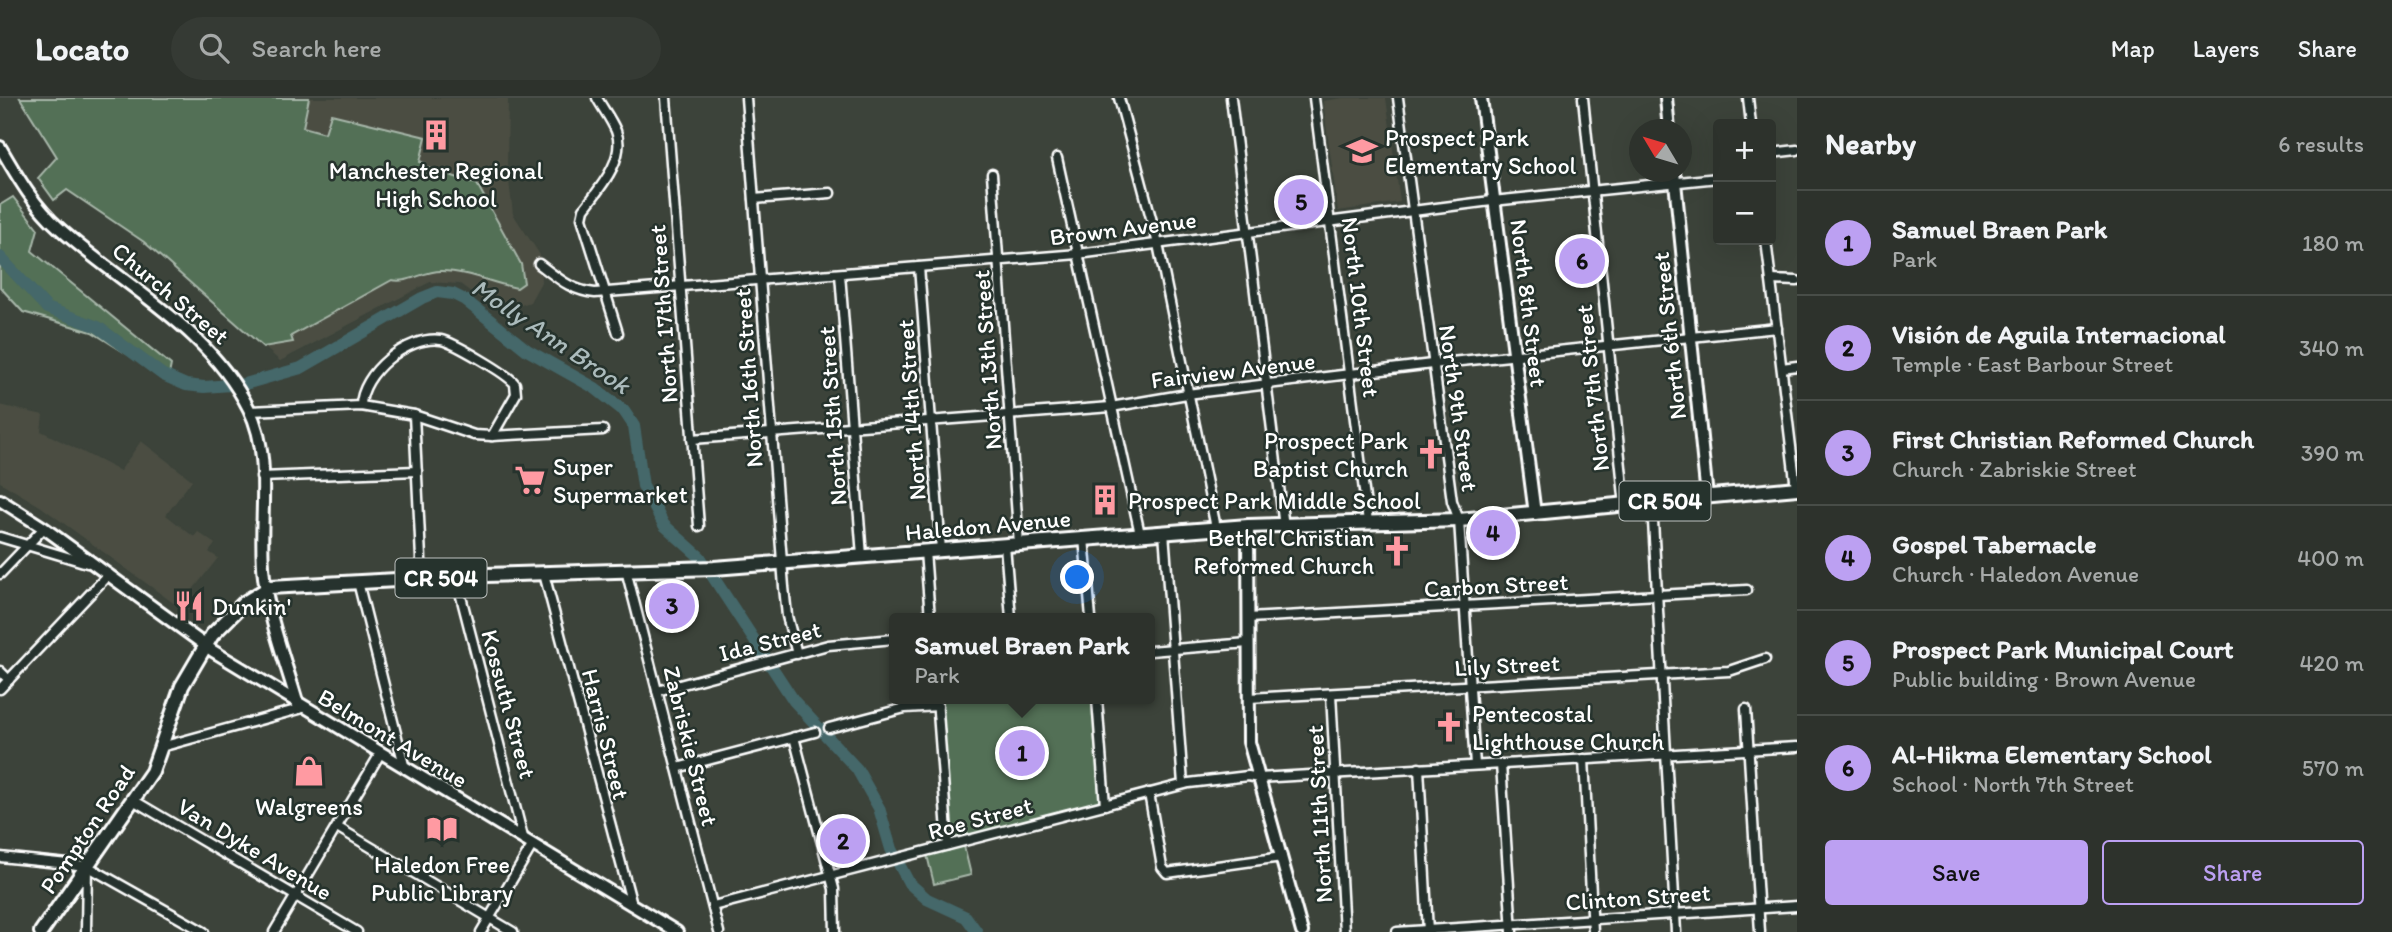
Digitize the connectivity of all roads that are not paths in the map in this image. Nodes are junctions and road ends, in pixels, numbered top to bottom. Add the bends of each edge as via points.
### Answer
1 (597, 98) edge
2 (666, 98) edge
3 (746, 98) edge
4 (1119, 98) edge
5 (1231, 98) edge
6 (1314, 98) edge
7 (1398, 98) edge
8 (1481, 98) edge
9 (1583, 98) edge
10 (1666, 98) edge
11 (1748, 98) edge
12 (1668, 119) edge
13 (1750, 119) edge
14 (0, 146) edge
15 (1797, 150) edge
16 (1776, 152) edge
17 (1057, 158) dead end
18 (992, 174) dead end
19 (1692, 177) edge
20 (1713, 178) edge
21 (1645, 182) edge
22 (1675, 182) edge
23 (1592, 191) junction
24 (830, 193) dead end
25 (754, 199) junction
26 (1495, 201) junction
27 (1413, 211) junction
28 (1330, 222) junction
29 (1248, 233) junction
30 (1158, 244) junction
31 (1767, 245) edge
32 (1078, 254) junction
33 (999, 261) junction
34 (539, 264) dead end
35 (919, 267) junction
36 (840, 274) junction
37 (761, 279) junction
38 (1771, 280) junction
39 (1797, 281) edge
40 (681, 286) junction
41 (605, 292) junction
42 (1777, 328) junction
43 (618, 333) dead end
44 (1691, 337) junction
45 (1608, 345) junction
46 (1515, 354) junction
47 (1432, 364) junction
48 (1797, 366) edge
49 (1782, 368) junction
50 (1350, 374) junction
51 (1269, 385) junction
52 (1187, 394) junction
53 (361, 406) junction
54 (1111, 407) junction
55 (250, 411) junction
56 (1010, 414) junction
57 (414, 415) junction
58 (931, 421) junction
59 (852, 427) junction
60 (603, 430) dead end
61 (772, 433) junction
62 (492, 436) junction
63 (692, 439) junction
64 (417, 471) junction
65 (261, 477) junction
66 (1797, 488) edge
67 (1707, 497) junction
68 (0, 500) edge
69 (1652, 502) junction
70 (1625, 506) junction
71 (1535, 514) junction
72 (1459, 520) junction
73 (1368, 522) junction
74 (699, 526) dead end
75 (1248, 526) junction
76 (1284, 527) junction
77 (44, 528) junction
78 (1216, 528) junction
79 (1164, 532) junction
80 (1140, 534) junction
81 (0, 537) edge
82 (1084, 538) junction
83 (1019, 544) junction
84 (27, 545) junction
85 (1005, 545) junction
86 (941, 550) junction
87 (925, 551) junction
88 (862, 556) junction
89 (782, 562) junction
90 (97, 565) junction
91 (626, 570) junction
92 (0, 574) edge
93 (109, 574) junction
94 (544, 574) junction
95 (456, 577) junction
96 (422, 579) junction
97 (358, 582) junction
98 (266, 589) junction
99 (1747, 590) dead end
100 (1657, 595) junction
101 (1465, 606) junction
102 (930, 613) edge
103 (1011, 613) edge
104 (1091, 613) edge
105 (1248, 618) junction
106 (889, 639) edge
107 (1248, 643) junction
108 (205, 646) junction
109 (1173, 649) junction
110 (1155, 651) edge
111 (797, 654) junction
112 (1765, 659) dead end
113 (0, 671) edge
114 (1662, 675) junction
115 (9, 680) junction
116 (1470, 686) junction
117 (0, 690) edge
118 (657, 691) junction
119 (1331, 694) junction
120 (1249, 698) junction
121 (926, 704) edge
122 (937, 704) edge
123 (1097, 704) edge
124 (301, 707) junction
125 (1746, 709) dead end
126 (829, 728) dead end
127 (815, 732) dead end
128 (794, 737) junction
129 (161, 747) junction
130 (1797, 747) edge
131 (1749, 749) junction
132 (380, 754) junction
133 (1667, 754) junction
134 (1584, 759) junction
135 (1501, 764) junction
136 (1475, 765) junction
137 (677, 768) junction
138 (1419, 768) junction
139 (405, 770) junction
140 (1336, 773) junction
141 (1259, 778) junction
142 (1183, 784) junction
143 (1149, 793) junction
144 (134, 800) junction
145 (1105, 805) junction
146 (337, 827) junction
147 (528, 844) junction
148 (948, 845) junction
149 (0, 857) edge
150 (1282, 857) junction
151 (87, 866) junction
152 (830, 877) junction
153 (295, 896) junction
154 (632, 905) junction
155 (713, 906) junction
156 (1797, 906) edge
157 (1759, 909) junction
158 (1675, 914) junction
159 (490, 918) junction
160 (1592, 919) junction
161 (1512, 928) edge
162 (1428, 931) edge
163 (41, 932) edge
164 (86, 932) edge
165 (204, 932) edge
166 (274, 932) edge
167 (357, 932) edge
168 (481, 932) edge
169 (513, 932) edge
170 (677, 932) edge
171 (719, 932) edge
172 (835, 932) edge
173 (1302, 932) edge
174 (1344, 932) edge
175 (1397, 932) edge
176 (1593, 932) edge
177 (1676, 932) edge
178 (1760, 932) edge

1 - 41 street via 617,132 618,147 616,160 583,209 582,218
2 - 40 street, North 17th Street
3 - 25 street, North 16th Street
4 - 30 street
5 - 29 street
6 - 28 street, North 10th Street
7 - 27 street, North 9th Street
8 - 26 street, North 8th Street
9 - 23 street, North 7th Street
10 - 12 street
11 - 13 street
14 - 55 street, Church Street via 34,203 185,327 228,373
15 - 16 street
17 - 32 street
18 - 33 street, North 13th Street
19 - 20 street, Brown Avenue
21 - 23 street, Brown Avenue
22 - 44 street, North 6th Street
23 - 26 street, Brown Avenue
23 - 45 street, North 7th Street
24 - 25 street
25 - 37 street, North 16th Street
26 - 27 street, Brown Avenue
26 - 46 street, North 8th Street
27 - 28 street, Brown Avenue
27 - 47 street, North 9th Street
28 - 29 street, Brown Avenue
28 - 50 street, North 10th Street
29 - 30 street, Brown Avenue
29 - 51 street
30 - 32 street, Brown Avenue
30 - 52 street
31 - 38 street
32 - 33 street, Brown Avenue
32 - 54 street
33 - 35 street, Brown Avenue
33 - 56 street, North 13th Street
34 - 41 street, Brown Avenue via 579,292
35 - 36 street, Brown Avenue
35 - 58 street, North 14th Street
36 - 37 street, Brown Avenue
36 - 59 street, North 15th Street
37 - 40 street, Brown Avenue
37 - 61 street, North 16th Street
38 - 39 street
38 - 42 street
40 - 41 street, Brown Avenue
40 - 63 street, North 17th Street
41 - 43 street
42 - 44 street, Fairview Avenue
42 - 49 street
44 - 45 street, Fairview Avenue
44 - 67 street, North 6th Street
45 - 46 street, Fairview Avenue
45 - 70 street, North 7th Street
46 - 47 street, Fairview Avenue
46 - 71 street, North 8th Street
47 - 50 street, Fairview Avenue
47 - 72 street, North 9th Street via 1452,501
48 - 49 street
49 - 66 street
50 - 51 street, Fairview Avenue
50 - 73 street, North 10th Street
51 - 52 street, Fairview Avenue
51 - 76 street
52 - 54 street, Fairview Avenue
52 - 78 street
53 - 55 street
53 - 57 street
53 - 62 street via 364,387 392,358 415,343 444,340 515,384 516,394
54 - 56 street, Fairview Avenue
54 - 80 street
55 - 65 street, Church Street via 261,450
56 - 58 street, Fairview Avenue
56 - 83 street, North 13th Street
57 - 62 street via 474,435
57 - 64 street
58 - 59 street, Fairview Avenue
58 - 86 street, North 14th Street
59 - 61 street, Fairview Avenue
59 - 88 street, North 15th Street
60 - 62 street
61 - 63 street, Fairview Avenue
61 - 89 street, North 16th Street
63 - 74 street, North 17th Street
64 - 65 street
64 - 96 street
65 - 98 street, Church Street
66 - 67 main road, Haledon Avenue / CR 504
67 - 69 main road, Haledon Avenue / CR 504
68 - 77 street, Belmont Avenue
69 - 70 main road, Haledon Avenue / CR 504
69 - 100 street
70 - 71 main road, Haledon Avenue / CR 504
71 - 72 main road, Haledon Avenue / CR 504
72 - 73 main road, Haledon Avenue / CR 504
72 - 101 street, North 9th Street
73 - 76 main road, Haledon Avenue / CR 504
75 - 76 main road, Haledon Avenue / CR 504
75 - 78 main road, Haledon Avenue / CR 504
75 - 105 street
77 - 84 street
77 - 90 street, Belmont Avenue
78 - 79 main road, Haledon Avenue / CR 504
79 - 80 main road, Haledon Avenue / CR 504
79 - 109 street
80 - 82 main road, Haledon Avenue / CR 504
81 - 84 street, Belmont Avenue
82 - 83 main road, Haledon Avenue / CR 504
82 - 104 street
83 - 85 main road, Haledon Avenue / CR 504
84 - 90 street, Belmont Avenue
84 - 92 street
85 - 86 main road, Haledon Avenue / CR 504
85 - 103 street
86 - 87 main road, Haledon Avenue / CR 504
87 - 88 main road, Haledon Avenue / CR 504
87 - 102 street
88 - 89 main road, Haledon Avenue / CR 504
89 - 91 main road, Haledon Avenue / CR 504
89 - 111 street, North 16th Street via 787,616
90 - 93 street, Belmont Avenue
91 - 94 main road, Haledon Avenue / CR 504
91 - 118 street, Zabriskie Street
93 - 108 street, Belmont Avenue
93 - 115 street
94 - 95 main road, Haledon Avenue / CR 504
94 - 154 street, Harris Street
95 - 96 main road, Haledon Avenue / CR 504
95 - 147 street, Kossuth Street
96 - 97 main road, Haledon Avenue / CR 504
97 - 98 main road, Haledon Avenue / CR 504
97 - 139 street
98 - 108 main road, Haledon Avenue / CR 504 via 230,614
98 - 124 street, Church Street
99 - 100 street, Carbon Street
100 - 101 street, Carbon Street
100 - 114 street
101 - 105 street, Carbon Street
101 - 116 street, North 9th Street
105 - 107 street
106 - 111 street, Ida Street via 840,643
107 - 109 street
107 - 120 street
108 - 124 street, Belmont Avenue
108 - 129 main road, CR 504 via 182,686
109 - 110 street
109 - 142 street
111 - 118 street, Ida Street
112 - 114 street, Lily Street via 1729,671
113 - 115 street
114 - 116 street, Lily Street
114 - 133 street
115 - 117 street
116 - 119 street, Lily Street
116 - 136 street, North 9th Street
118 - 137 street, Zabriskie Street
119 - 120 street, Lily Street
119 - 140 street, North 11th Street
120 - 141 street via 1249,742
121 - 126 street
122 - 148 street
123 - 145 street
124 - 129 street
124 - 132 street, Belmont Avenue
125 - 131 street
127 - 128 street
128 - 137 street
128 - 152 street
129 - 144 main road, Pompton Road / CR 504
130 - 131 street, Roe Street
131 - 133 street, Roe Street
131 - 157 street
132 - 139 street, Belmont Avenue
132 - 146 street
133 - 134 street, Roe Street
133 - 158 street
134 - 135 street, Roe Street
134 - 160 street
135 - 136 street, Roe Street
135 - 161 street
136 - 138 street, Roe Street
137 - 155 street, Zabriskie Street
138 - 140 street, Roe Street
138 - 162 street
139 - 147 street, Belmont Avenue
140 - 141 street, Roe Street
140 - 174 street, North 11th Street
141 - 142 street, Roe Street
141 - 150 street
142 - 143 street, Roe Street
143 - 145 street, Roe Street
143 - 150 street via 1162,867 1167,873
144 - 151 main road, Pompton Road / CR 504
144 - 153 street, Van Dyke Avenue
145 - 148 street, Roe Street
146 - 153 street
146 - 159 street
147 - 154 street, Belmont Avenue
147 - 159 street
148 - 152 street, Roe Street
149 - 151 street
150 - 173 street
151 - 163 main road, Pompton Road / CR 504
151 - 164 street
151 - 165 street
152 - 155 street, Roe Street
152 - 172 street
153 - 166 street
153 - 167 street, Van Dyke Avenue
154 - 170 street, Belmont Avenue
155 - 171 street, Zabriskie Street
156 - 157 street, Clinton Street
157 - 158 street, Clinton Street
157 - 178 street
158 - 160 street, Clinton Street
158 - 177 street
159 - 168 street
159 - 169 street
160 - 161 street, Clinton Street
160 - 176 street
161 - 162 street, Clinton Street
162 - 175 street, Clinton Street

